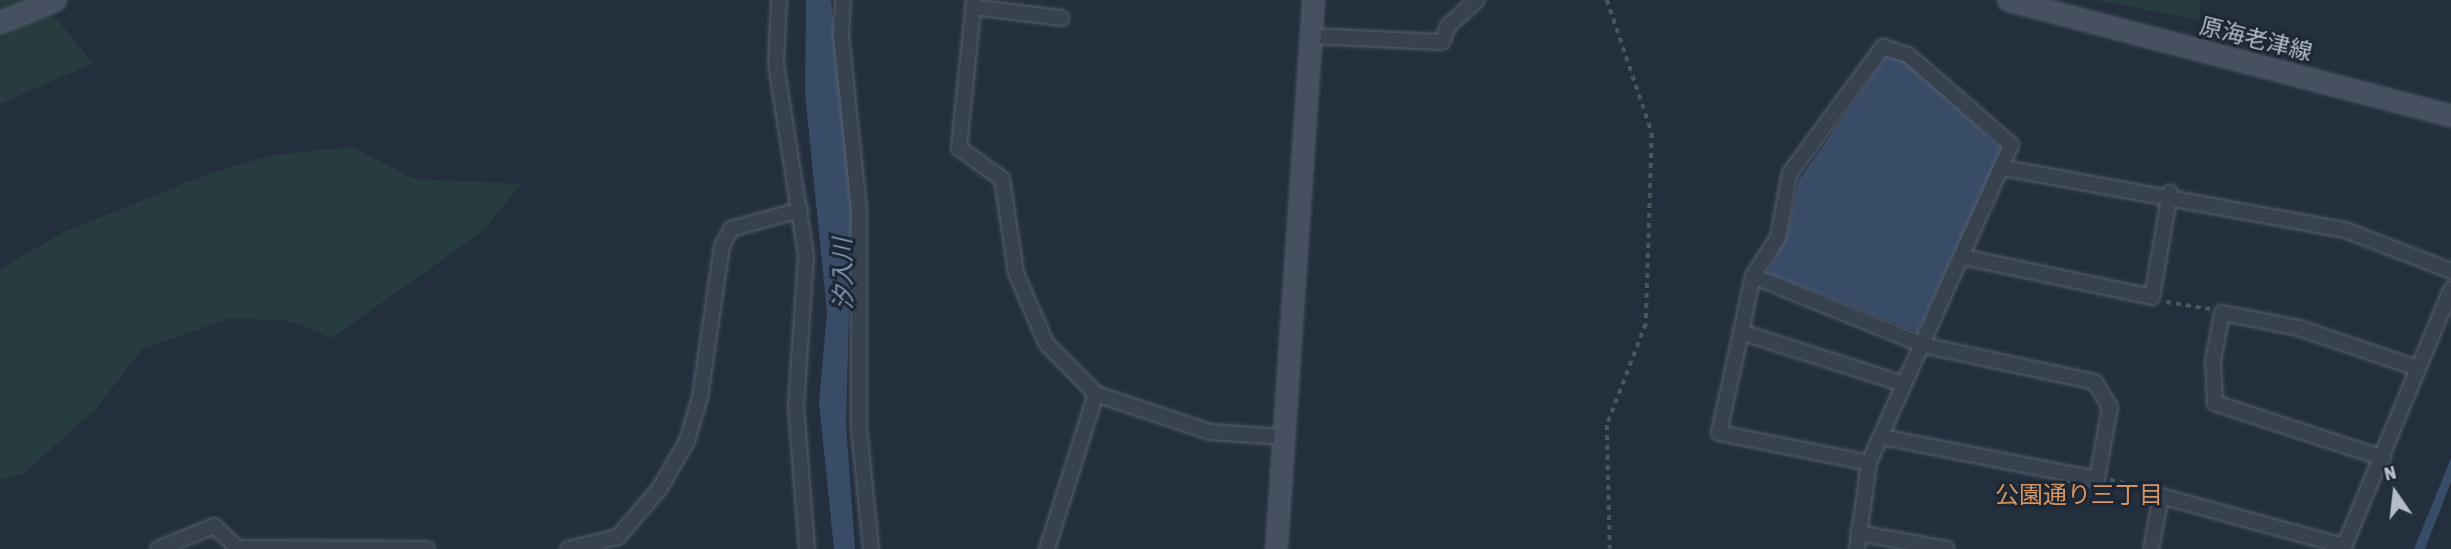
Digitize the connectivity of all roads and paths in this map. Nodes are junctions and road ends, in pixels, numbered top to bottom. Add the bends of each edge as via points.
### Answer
1 (55, 0) edge
2 (779, 0) edge
3 (844, 0) edge
4 (1313, 0) edge
5 (1478, 0) edge
6 (1607, 0) edge
7 (2008, 0) edge
8 (973, 4) edge
9 (1061, 18) dead end
10 (0, 22) edge
11 (1311, 36) junction
12 (2451, 114) edge
13 (2004, 168) junction
14 (2170, 193) junction
15 (800, 210) junction
16 (1964, 257) junction
17 (2451, 271) edge
18 (1753, 276) junction
19 (2451, 290) edge
20 (2152, 297) junction
21 (2222, 313) junction
22 (1741, 332) junction
23 (1923, 345) junction
24 (2417, 368) junction
25 (1904, 384) junction
26 (1096, 394) junction
27 (1284, 437) junction
28 (1882, 437) junction
29 (2384, 458) junction
30 (1869, 463) junction
31 (2097, 479) junction
32 (2161, 495) junction
33 (1857, 533) junction
34 (2343, 548) edge
35 (158, 549) edge
36 (427, 549) edge
37 (568, 549) edge
38 (807, 549) edge
39 (871, 549) edge
40 (1047, 549) edge
41 (1276, 549) edge
42 (1610, 549) edge
43 (1857, 549) edge
44 (1947, 549) edge
45 (2151, 549) edge

1 - 10 street
2 - 15 street via 776,64
3 - 39 street via 841,34 859,208 859,428
4 - 11 street
5 - 11 street via 1448,26 1442,42
6 - 42 path via 1652,133 1646,324 1606,425
7 - 12 street, 原海老津線
8 - 9 street
8 - 26 street via 959,148 1002,179 1016,273 1046,343
11 - 27 street
13 - 14 street
13 - 16 street
13 - 18 street via 2011,145 1908,55 1883,47 1790,173 1778,236
14 - 17 street via 2345,230
14 - 20 street
15 - 37 street via 731,229 722,246 700,397 687,441 660,488 618,537
15 - 38 street via 806,304 797,457
16 - 20 street
16 - 23 street
18 - 22 street
18 - 23 street
19 - 24 street
20 - 21 path
21 - 24 street via 2299,328
21 - 29 street via 2212,372 2215,403
22 - 25 street
22 - 30 street via 1719,433
23 - 25 street
23 - 31 street via 2095,382 2110,407
24 - 29 street
25 - 28 street
26 - 27 street via 1210,432
26 - 40 street
27 - 41 street
28 - 30 street
28 - 31 street
29 - 34 street
30 - 33 street
31 - 32 path
32 - 34 street
32 - 45 street
33 - 43 street
33 - 44 street
35 - 36 street via 214,526 238,548

